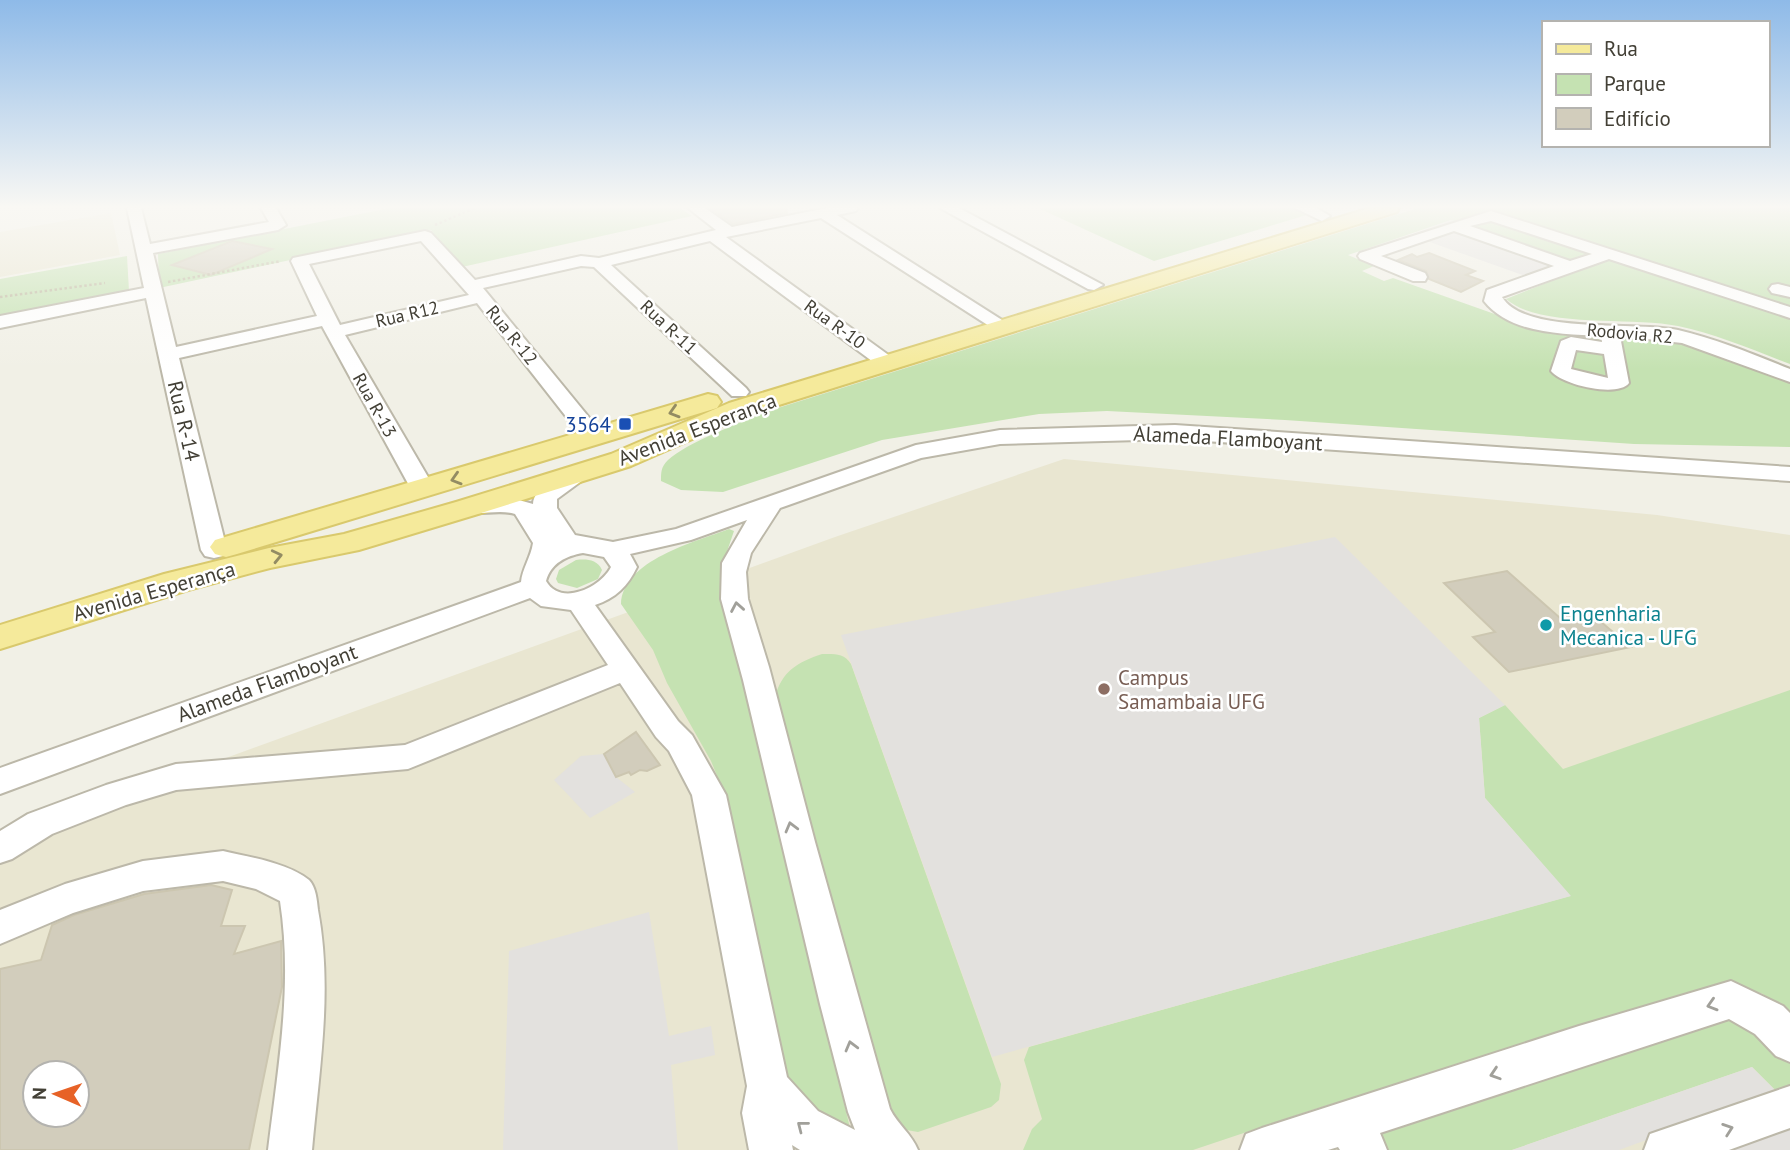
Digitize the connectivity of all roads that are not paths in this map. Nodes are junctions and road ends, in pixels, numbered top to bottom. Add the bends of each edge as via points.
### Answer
1 (146, 262) edge
2 (181, 262) edge
3 (299, 262) edge
4 (452, 262) edge
5 (579, 262) edge
6 (587, 262) edge
7 (605, 262) edge
8 (757, 262) edge
9 (900, 262) edge
10 (1049, 262) edge
11 (1164, 262) edge
12 (1205, 262) edge
13 (1380, 262) edge
14 (1559, 262) edge
15 (1584, 262) edge
16 (1633, 262) edge
17 (599, 263) junction
18 (1570, 266) junction
19 (149, 274) junction
20 (1419, 277) dead end
21 (1538, 279) joint
22 (1094, 285) junction
23 (476, 291) junction
24 (1508, 311) junction
25 (1790, 313) edge
26 (0, 322) edge
27 (996, 322) junction
28 (331, 326) junction
29 (1706, 341) junction
30 (168, 355) junction
31 (880, 357) junction
32 (1790, 367) edge
33 (1790, 376) edge
34 (739, 392) junction
35 (598, 436) junction
36 (621, 460) junction
37 (580, 472) junction
38 (1790, 474) edge
39 (423, 489) junction
40 (467, 508) junction
41 (736, 532) junction
42 (681, 535) junction
43 (348, 543) junction
44 (583, 545) junction
45 (214, 550) junction
46 (612, 550) junction
47 (539, 574) junction
48 (622, 575) junction
49 (578, 600) junction
50 (0, 616) edge
51 (0, 637) edge
52 (625, 669) junction
53 (0, 781) edge
54 (0, 849) edge
55 (0, 926) edge
56 (1790, 1042) edge
57 (768, 1087) junction
58 (1790, 1107) edge
59 (1356, 1136) edge
60 (290, 1150) edge
61 (771, 1150) edge
62 (849, 1150) edge
63 (896, 1150) edge
64 (1262, 1150) edge
65 (1666, 1150) edge

1 - 19 street
2 - 19 street
3 - 28 street, Rua R-13
4 - 23 street, Rua R-12
5 - 23 street
6 - 17 street
7 - 17 street
8 - 31 street, Rua R-10
9 - 27 street
10 - 22 street
11 - 22 main road, Avenida Esperança
12 - 27 main road, Avenida Esperança
13 - 20 street
14 - 18 street
15 - 18 street
16 - 25 street
17 - 34 street, Rua R-11
18 - 21 street
19 - 26 street
19 - 30 street, Rua R-14
21 - 24 street via 1493,294 1493,301
22 - 27 main road, Avenida Esperança
23 - 28 street, Rua R12
23 - 35 street, Rua R-12
24 - 29 street, Rodovia R2 via 1567,321 1650,323
24 - 29 street, Rodovia R2 via 1532,323 1611,339 1649,331
27 - 31 main road, Avenida Esperança
28 - 30 street
28 - 39 street, Rua R-13
29 - 32 street, Rodovia R2
29 - 33 street, Rodovia R2
30 - 45 street, Rua R-14
31 - 34 main road, Avenida Esperança
31 - 36 main road, Avenida Esperança via 738,409
34 -> 35 main road, Avenida Esperança
35 - 36 main road via 625,434 632,439
35 -> 39 main road, Avenida Esperança
36 - 37 main road, Avenida Esperança
37 - 40 main road, Avenida Esperança
37 - 44 street via 545,497 545,508 566,540
38 - 41 street, Alameda Flamboyant via 1175,432 1000,437 916,452 772,503
39 - 43 main road via 347,521 338,531
39 - 45 main road, Avenida Esperança
40 - 43 main road, Avenida Esperança
40 - 47 street via 508,504 524,509 545,543
41 - 42 street
63 -> 41 street via 876,1129 869,1112 790,822 756,668 738,616 733,579
42 - 46 street
42 - 48 street
51 -> 43 main road, Avenida Esperança via 176,582
44 - 46 street
44 - 47 street via 561,550
45 - 50 main road, Avenida Esperança
46 - 48 street via 622,559
47 - 49 street via 549,598
47 - 53 street, Alameda Flamboyant
48 - 49 street via 609,590
49 - 52 street
52 - 54 street via 408,757 176,777 40,824
52 - 57 street via 681,743 709,794
55 - 60 street via 143,876 223,866 263,875 297,892 305,931 307,982
56 -> 59 street via 1769,1020 1731,1000 1578,1046
57 - 61 street via 764,1113
62 -> 57 street via 796,1123
65 -> 58 street
59 - 64 street

